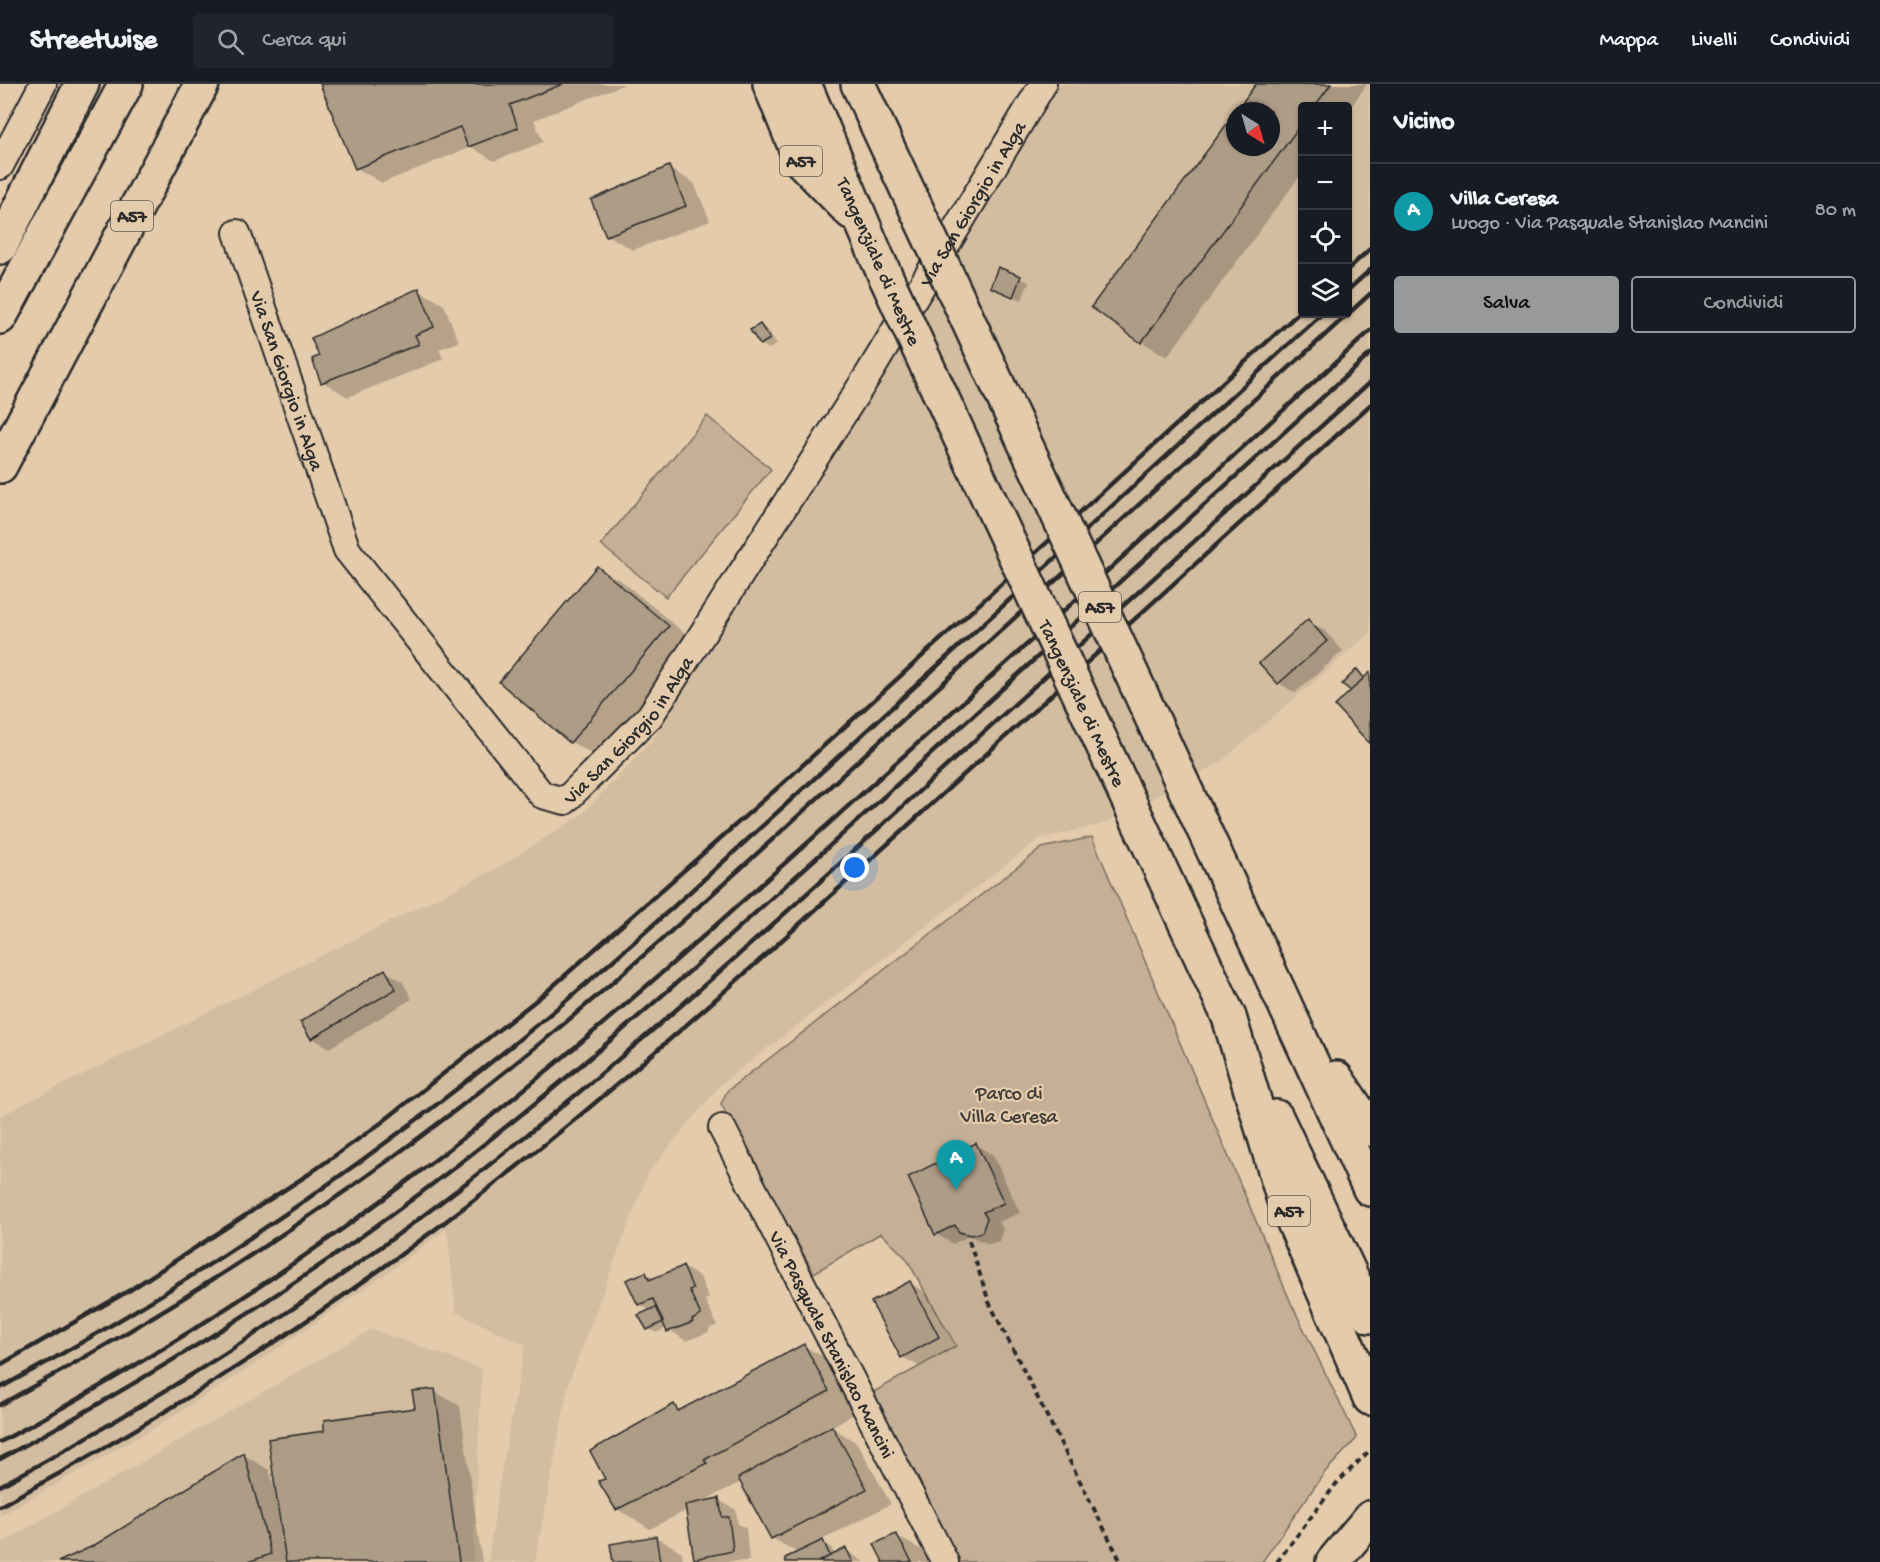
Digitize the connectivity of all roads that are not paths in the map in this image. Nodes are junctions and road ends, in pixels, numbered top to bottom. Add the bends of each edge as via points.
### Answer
1 (43, 84) edge
2 (82, 84) edge
3 (126, 84) edge
4 (202, 84) edge
5 (770, 84) edge
6 (804, 84) edge
7 (858, 84) edge
8 (875, 84) edge
9 (1043, 84) edge
10 (885, 143) junction
11 (0, 166) edge
12 (859, 219) junction
13 (237, 233) dead end
14 (0, 247) edge
15 (0, 317) edge
16 (0, 466) edge
17 (1279, 992) junction
18 (1229, 1017) junction
19 (722, 1128) dead end
20 (1370, 1129) edge
21 (1370, 1189) edge
22 (1370, 1316) edge
23 (1370, 1398) edge
24 (1370, 1518) edge
25 (945, 1562) edge
26 (1333, 1562) edge

1 - 11 street
2 - 14 main road
3 - 15 main road
4 - 16 main road, A57
5 - 12 main road, A57 via 801,161
6 - 12 main road, Tangenziale di Mestre / A57
7 - 10 main road, A57
8 - 10 main road, A57
9 - 13 street, Via San Giorgio in Alga via 870,372 650,716 565,801 543,795 347,550
10 - 17 main road, A57, bridge
12 - 18 main road, Tangenziale di Mestre / A57, bridge
17 - 20 main road, A57
17 - 21 main road, A57
18 - 22 main road, Tangenziale di Mestre / A57
18 - 23 main road, A57 via 1283,1197
19 - 25 street, Via Pasquale Stanislao Mancini
24 - 26 main road

